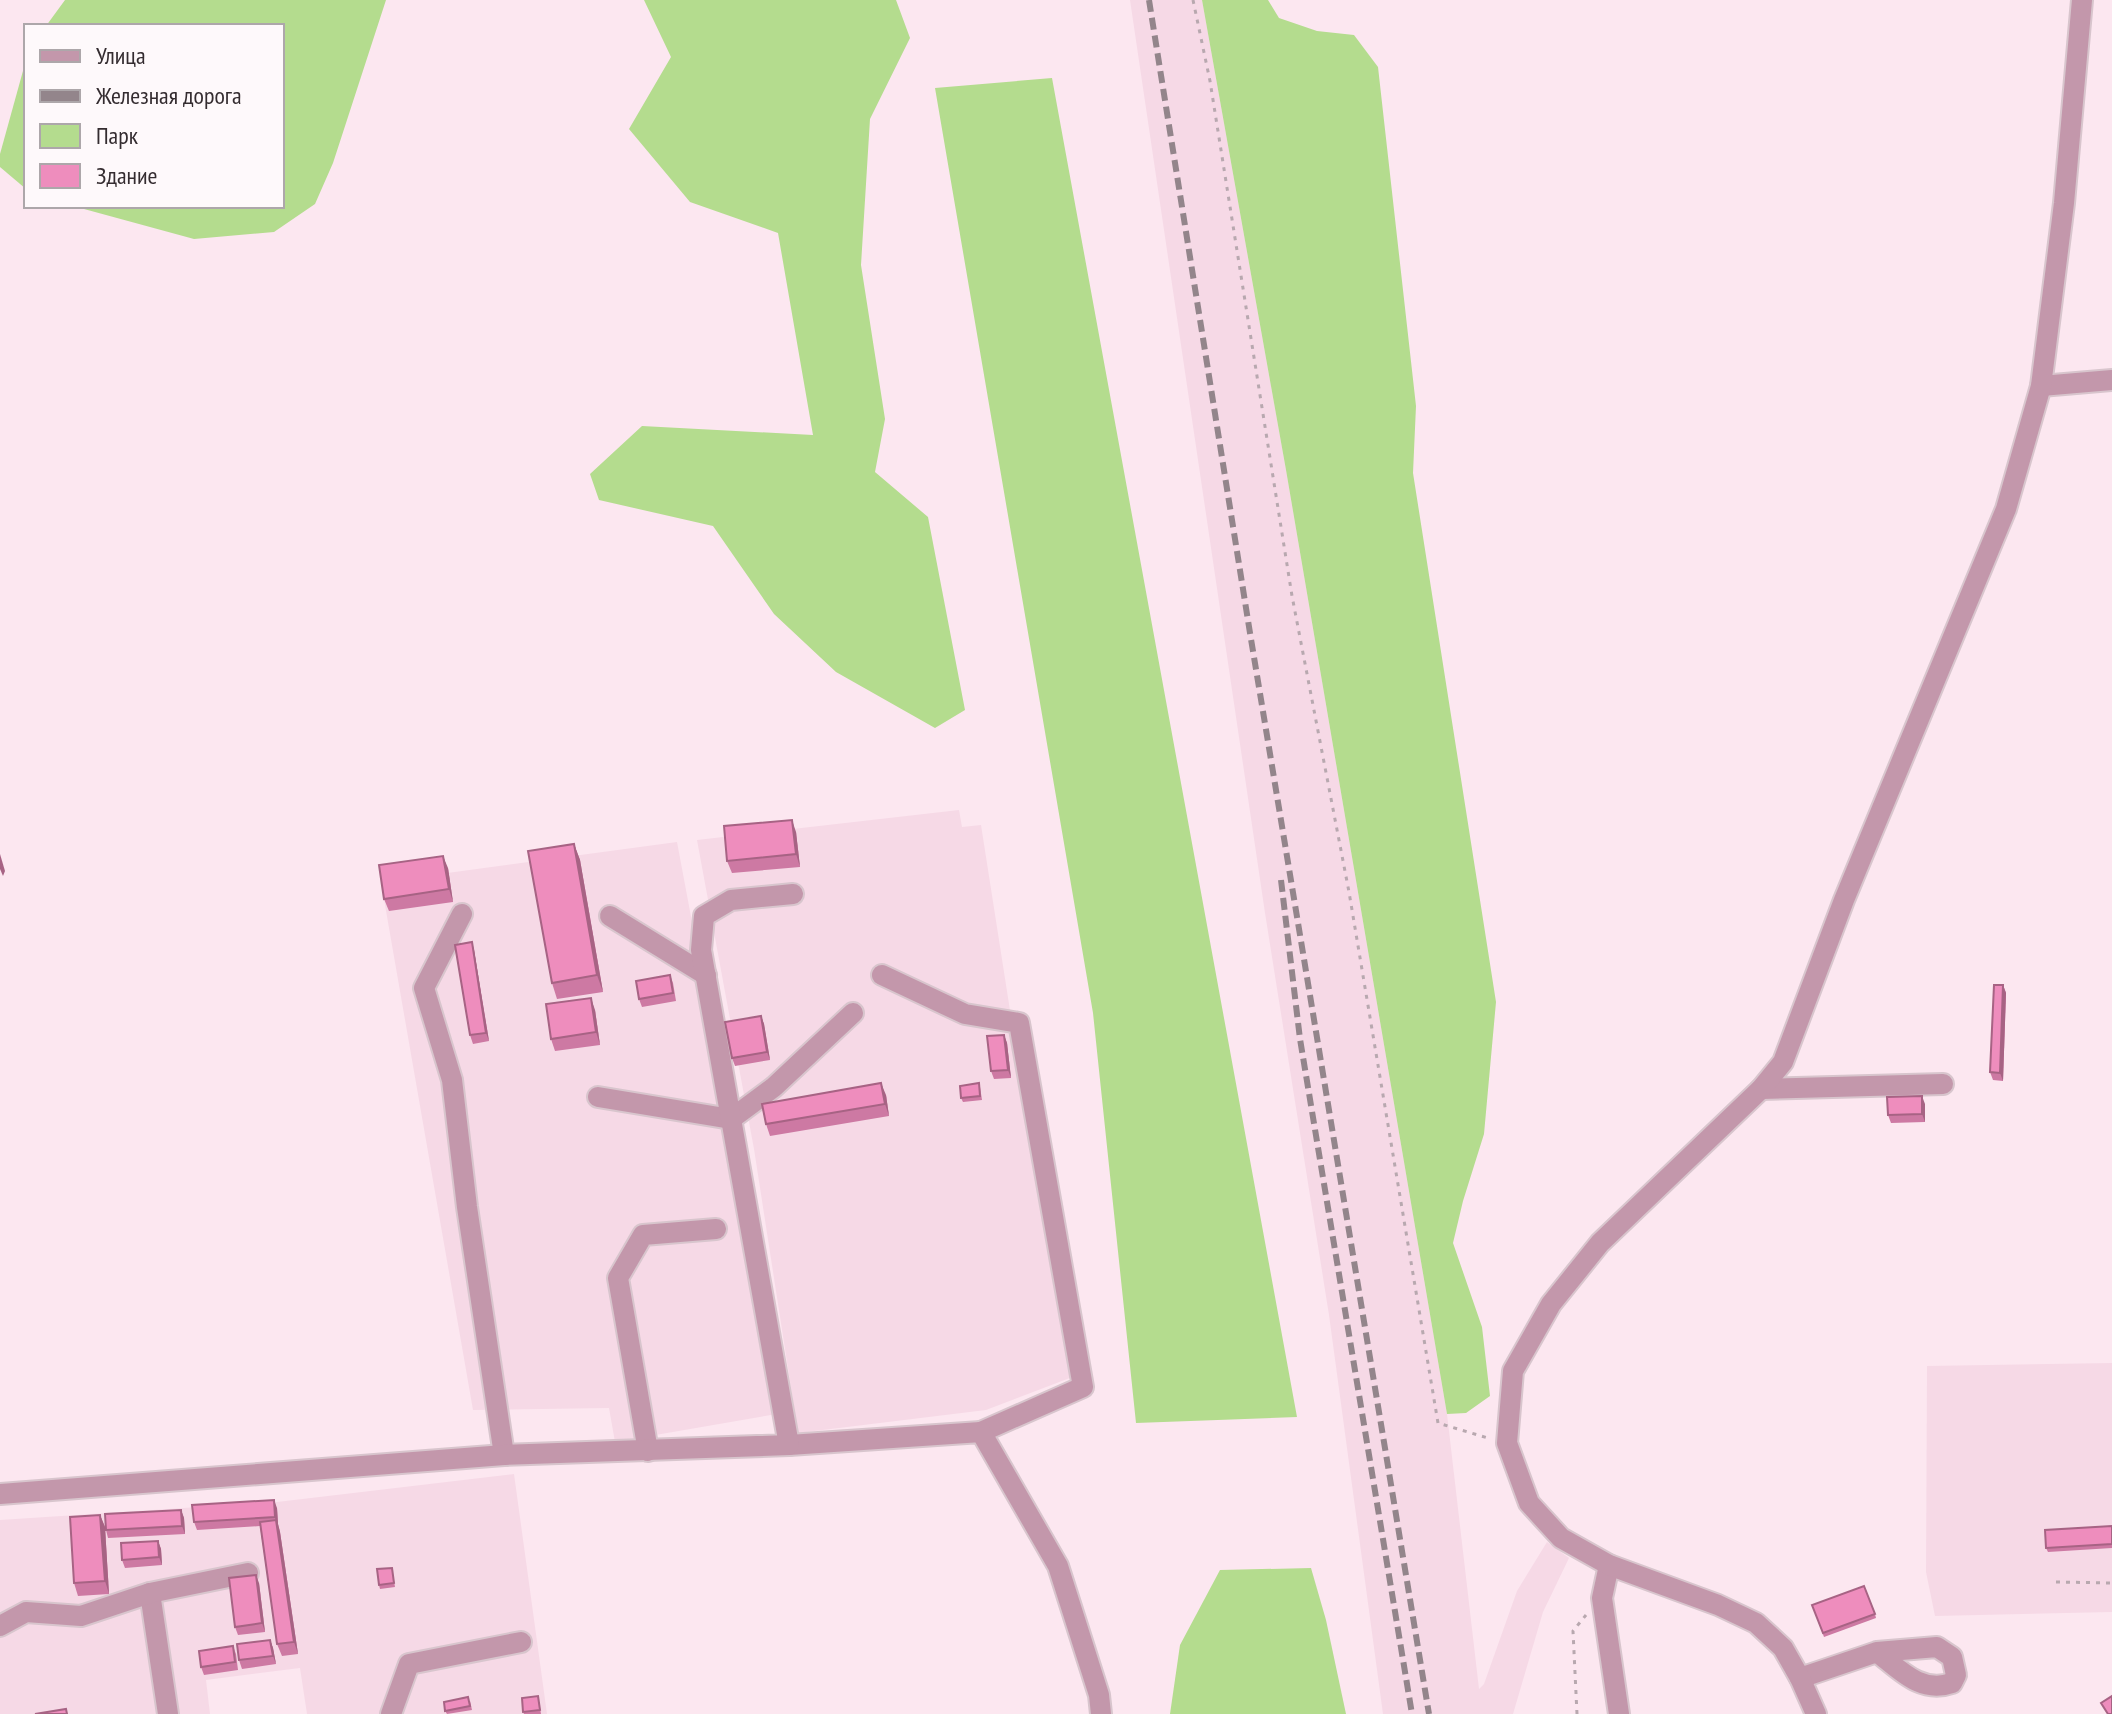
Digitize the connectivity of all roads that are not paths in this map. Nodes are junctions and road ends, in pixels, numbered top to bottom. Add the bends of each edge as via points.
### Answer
1 (2082, 0) edge
2 (2112, 380) edge
3 (2041, 386) junction
4 (793, 894) dead end
5 (462, 914) dead end
6 (610, 916) dead end
7 (706, 975) junction
8 (882, 975) dead end
9 (853, 1013) dead end
10 (1943, 1084) dead end
11 (1761, 1089) junction
12 (598, 1097) dead end
13 (731, 1119) junction
14 (716, 1229) dead end
15 (981, 1432) junction
16 (789, 1445) junction
17 (648, 1451) junction
18 (504, 1455) junction
19 (0, 1494) edge
20 (1609, 1565) junction
21 (248, 1573) edge
22 (150, 1593) junction
23 (0, 1626) edge
24 (521, 1642) dead end
25 (1877, 1652) dead end
26 (1800, 1678) junction
27 (168, 1714) edge
28 (391, 1714) edge
29 (1101, 1714) edge
30 (1619, 1714) edge
31 (1816, 1714) edge

1 - 3 street
2 - 3 street
3 - 11 street via 2006,509 1844,900 1783,1062
4 - 7 street via 731,900 704,916 701,950
5 - 18 street via 424,988 452,1080
6 - 7 street
7 - 13 street
8 - 15 street via 965,1014 1019,1023 1083,1387
9 - 13 street via 774,1087
10 - 11 street
11 - 20 street via 1600,1243 1551,1304 1513,1371 1507,1443 1529,1503 1561,1538
12 - 13 street
13 - 16 street
14 - 17 street via 643,1235 618,1278
15 - 16 street
15 - 29 street via 1058,1566
16 - 17 street
17 - 18 street
18 - 19 street
20 - 26 street via 1756,1623 1783,1648
20 - 30 street via 1602,1598
21 - 22 street
22 - 23 street via 81,1616 26,1612
22 - 27 street
24 - 28 street via 409,1664
25 - 26 street
26 - 31 street

